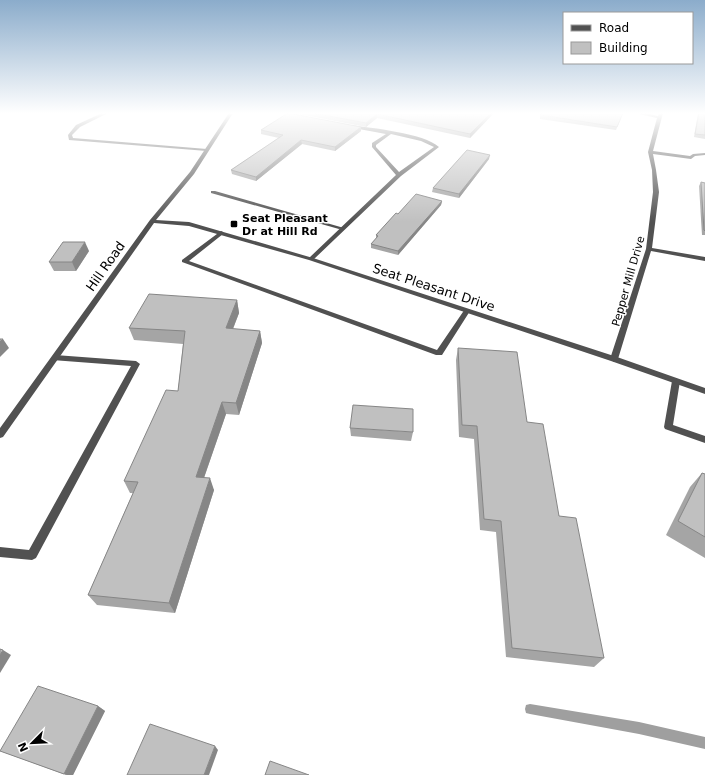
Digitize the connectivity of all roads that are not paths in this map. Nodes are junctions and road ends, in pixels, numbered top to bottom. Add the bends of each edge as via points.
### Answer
1 (196, 149) edge
2 (376, 149) edge
3 (434, 149) edge
4 (206, 150) joint
5 (650, 152) joint
6 (705, 154) edge
7 (399, 175) junction
8 (213, 192) dead end
9 (152, 222) junction
10 (341, 228) junction
11 (221, 233) junction
12 (650, 249) junction
13 (311, 259) junction
14 (705, 259) edge
15 (467, 311) junction
16 (55, 358) junction
17 (614, 359) junction
18 (676, 381) junction
19 (705, 391) edge
20 (0, 435) edge
21 (705, 440) edge
22 (0, 552) edge

1 - 4 street
2 - 7 street
3 - 7 street
4 - 9 street, Hill Road via 192,173
5 - 6 street via 690,158 693,155
5 - 12 street, Pepper Mill Drive via 656,192
7 - 10 street
8 - 10 street
9 - 11 street, Seat Pleasant Drive via 189,224
9 - 16 street, Hill Road
10 - 13 street
11 - 13 street, Seat Pleasant Drive
11 - 15 street via 184,261 439,353
12 - 14 street
12 - 17 street, Pepper Mill Drive
13 - 15 street, Seat Pleasant Drive
15 - 17 street, Seat Pleasant Drive
16 - 20 street, Hill Road
16 - 22 street via 136,364 32,555
17 - 18 street, Seat Pleasant Drive
18 - 19 street, Seat Pleasant Drive
18 - 21 street via 668,427

